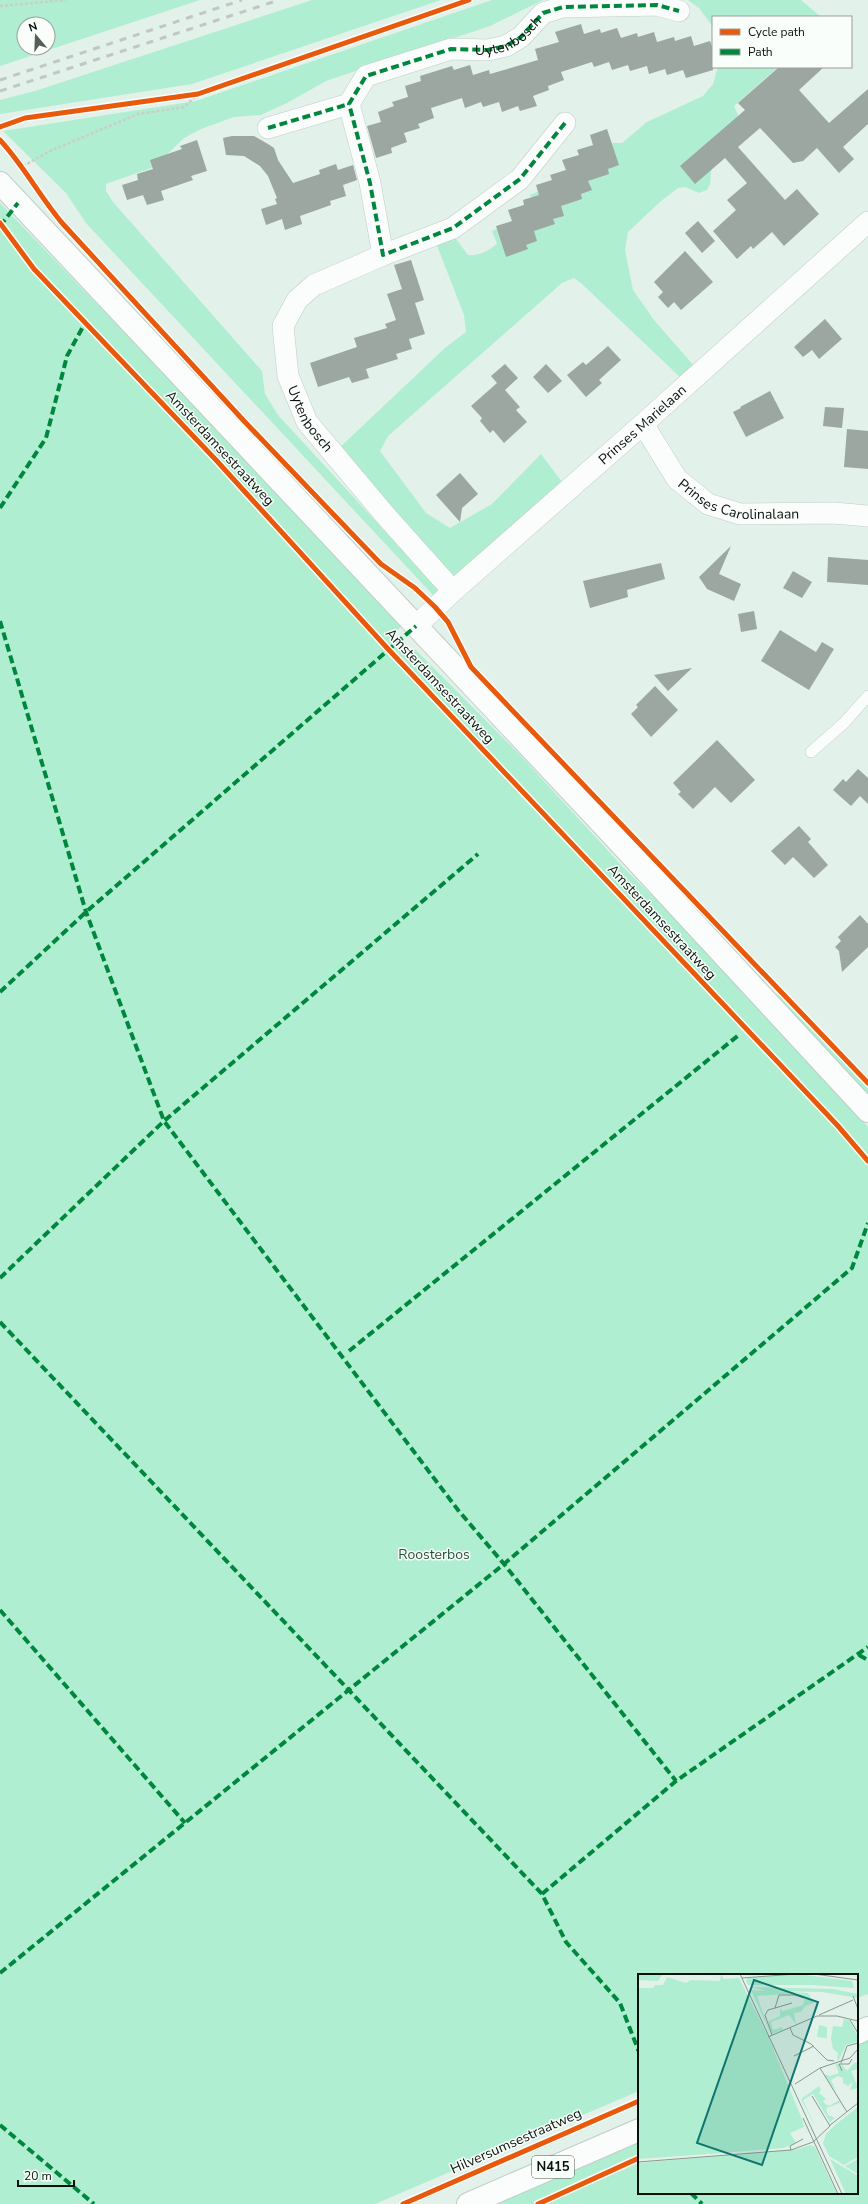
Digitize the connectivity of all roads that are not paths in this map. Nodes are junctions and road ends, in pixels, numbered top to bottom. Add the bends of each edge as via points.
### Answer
1 (679, 10) dead end
2 (349, 104) junction
3 (565, 123) dead end
4 (268, 128) dead end
5 (0, 183) edge
6 (868, 222) edge
7 (383, 255) junction
8 (643, 424) junction
9 (868, 516) edge
10 (453, 590) junction
11 (416, 626) junction
12 (868, 696) edge
13 (810, 752) dead end
14 (868, 1111) edge
15 (868, 2028) edge
16 (858, 2033) edge
17 (638, 2130) edge
18 (468, 2204) edge

1 - 2 street, Uytenbosch via 657,5 562,7 543,13 521,37 506,46 488,50 451,49 366,76
2 - 4 street
2 - 7 street via 370,183
3 - 7 street, Uytenbosch via 520,179 453,228
5 - 11 main road, Amsterdamsestraatweg
6 - 8 street, Prinses Marielaan
7 - 10 street, Uytenbosch via 314,285 297,300 284,326 288,376 306,422
8 - 9 street, Prinses Carolinalaan via 677,479 708,504 740,514 834,513
8 - 10 street, Prinses Marielaan
10 - 11 street, Prinses Marielaan
11 - 14 main road, Amsterdamsestraatweg
12 - 13 lane via 844,723
15 - 16 main road
17 - 18 main road, N415

